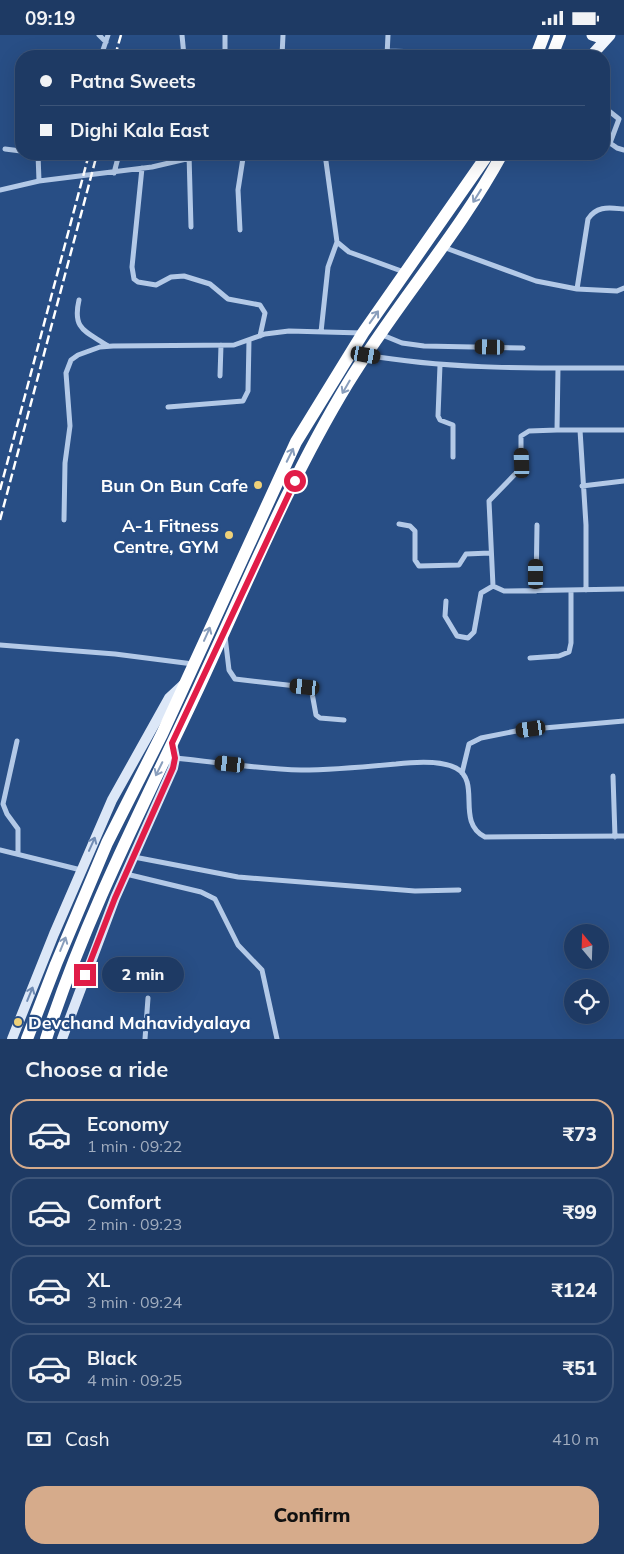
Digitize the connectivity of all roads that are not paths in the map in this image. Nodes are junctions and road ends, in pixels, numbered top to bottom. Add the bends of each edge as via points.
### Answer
1 (99, 35) edge
2 (108, 35) edge
3 (182, 35) edge
4 (225, 35) edge
5 (283, 35) edge
6 (388, 35) edge
7 (544, 35) edge
8 (560, 35) edge
9 (592, 35) edge
10 (610, 36) edge
11 (106, 42) junction
12 (103, 50) edge
13 (183, 50) edge
14 (225, 50) edge
15 (282, 50) edge
16 (387, 50) edge
17 (538, 50) edge
18 (556, 50) edge
19 (597, 50) edge
20 (610, 111) edge
21 (622, 119) edge
22 (5, 149) dead end
23 (15, 150) edge
24 (624, 150) edge
25 (38, 160) edge
26 (117, 160) edge
27 (173, 160) edge
28 (189, 160) edge
29 (243, 160) edge
30 (326, 160) edge
31 (484, 160) edge
32 (498, 160) edge
33 (142, 168) junction
34 (114, 173) junction
35 (39, 181) junction
36 (0, 190) edge
37 (624, 209) edge
38 (191, 227) dead end
39 (240, 230) dead end
40 (337, 242) junction
41 (443, 247) junction
42 (405, 273) junction
43 (624, 288) edge
44 (576, 289) junction
45 (79, 300) dead end
46 (321, 332) junction
47 (363, 333) junction
48 (379, 334) junction
49 (260, 336) junction
50 (249, 341) junction
51 (222, 345) junction
52 (109, 346) junction
53 (523, 348) dead end
54 (366, 355) junction
55 (440, 365) junction
56 (558, 368) junction
57 (624, 368) edge
58 (220, 376) dead end
59 (168, 407) dead end
60 (557, 430) junction
61 (580, 431) junction
62 (624, 431) edge
63 (452, 457) dead end
64 (624, 481) edge
65 (582, 486) junction
66 (64, 520) dead end
67 (399, 524) dead end
68 (537, 525) dead end
69 (490, 553) junction
70 (492, 586) junction
71 (624, 589) edge
72 (571, 590) junction
73 (586, 590) junction
74 (536, 591) junction
75 (446, 601) dead end
76 (225, 631) junction
77 (0, 645) edge
78 (530, 657) dead end
79 (194, 665) junction
80 (186, 683) junction
81 (344, 720) dead end
82 (624, 721) edge
83 (17, 741) dead end
84 (172, 743) junction
85 (175, 758) junction
86 (462, 773) junction
87 (613, 776) dead end
88 (615, 837) junction
89 (624, 837) edge
90 (0, 850) edge
91 (18, 853) junction
92 (134, 857) junction
93 (81, 870) junction
94 (126, 874) junction
95 (459, 890) dead end
96 (148, 998) dead end
97 (12, 1039) edge
98 (28, 1039) edge
99 (46, 1039) edge
100 (62, 1039) edge
101 (145, 1039) edge
102 (277, 1039) edge

1 - 11 street
2 - 11 street
3 - 13 street
4 - 14 street
5 - 15 street
6 - 16 street
7 - 17 highway
8 - 18 highway
9 - 10 main road
10 - 19 main road
11 - 12 street
20 - 21 street
21 - 24 street via 610,143
22 - 23 street
25 - 35 street
26 - 34 street
27 - 33 street
28 - 38 street
29 - 39 street via 238,190
30 - 40 street
31 - 42 highway
32 -> 41 highway
33 - 34 street
33 - 49 street via 132,267 134,279 156,285 171,277 184,276 210,284 228,299 260,305 265,313
34 - 35 street
35 - 36 street
37 - 44 street via 599,209 588,219
40 - 42 street via 349,252
40 - 46 street via 328,267
41 - 44 street via 536,281
41 - 48 highway
47 -> 42 highway
43 - 44 street via 617,291
45 - 52 street via 76,315 79,323
46 - 47 street
46 - 49 street via 278,332
79 -> 47 highway via 296,442
48 - 53 street via 424,347
48 - 54 highway
49 - 50 street
50 - 51 street
50 - 59 street via 248,391 243,401
51 - 52 street
51 - 58 street
52 - 66 street via 78,355 71,360 66,373 70,419
54 - 55 street
54 -> 76 highway via 286,497
55 - 56 street
55 - 63 street via 438,415 440,420 453,425
56 - 57 street
56 - 60 street
60 - 61 street
60 - 69 street via 529,431 521,436 521,468 493,496 488,507
61 - 62 street
61 - 65 street
64 - 65 street
65 - 73 street
67 - 69 street via 416,531 415,560 419,566 459,565 466,554
68 - 74 street
69 - 70 street
70 - 74 street via 504,591
70 - 75 street via 481,593 474,631 468,638 458,636 446,619
71 - 73 street
72 - 73 street
72 - 74 street
72 - 78 street via 569,652 559,656
76 - 81 street via 229,670 234,679 305,687 312,693 316,715
76 - 84 highway
77 - 79 street via 115,654
79 - 80 highway
93 -> 80 street via 112,801 156,720 169,698
98 -> 80 highway via 62,947 117,821
82 - 86 street via 526,729 481,738 469,744
83 - 91 street via 3,804 18,829
84 - 85 street
84 -> 99 highway via 129,831 75,959
85 - 86 street via 301,770 422,763 445,765
85 - 92 street
86 - 88 street via 472,826 485,837
87 - 88 street
88 - 89 street
90 - 91 street
91 - 93 street
92 - 94 street
92 - 95 street via 238,877 414,891
97 -> 93 street
94 - 100 street
94 - 102 street via 201,892 215,899 238,945 262,970
96 - 101 street

